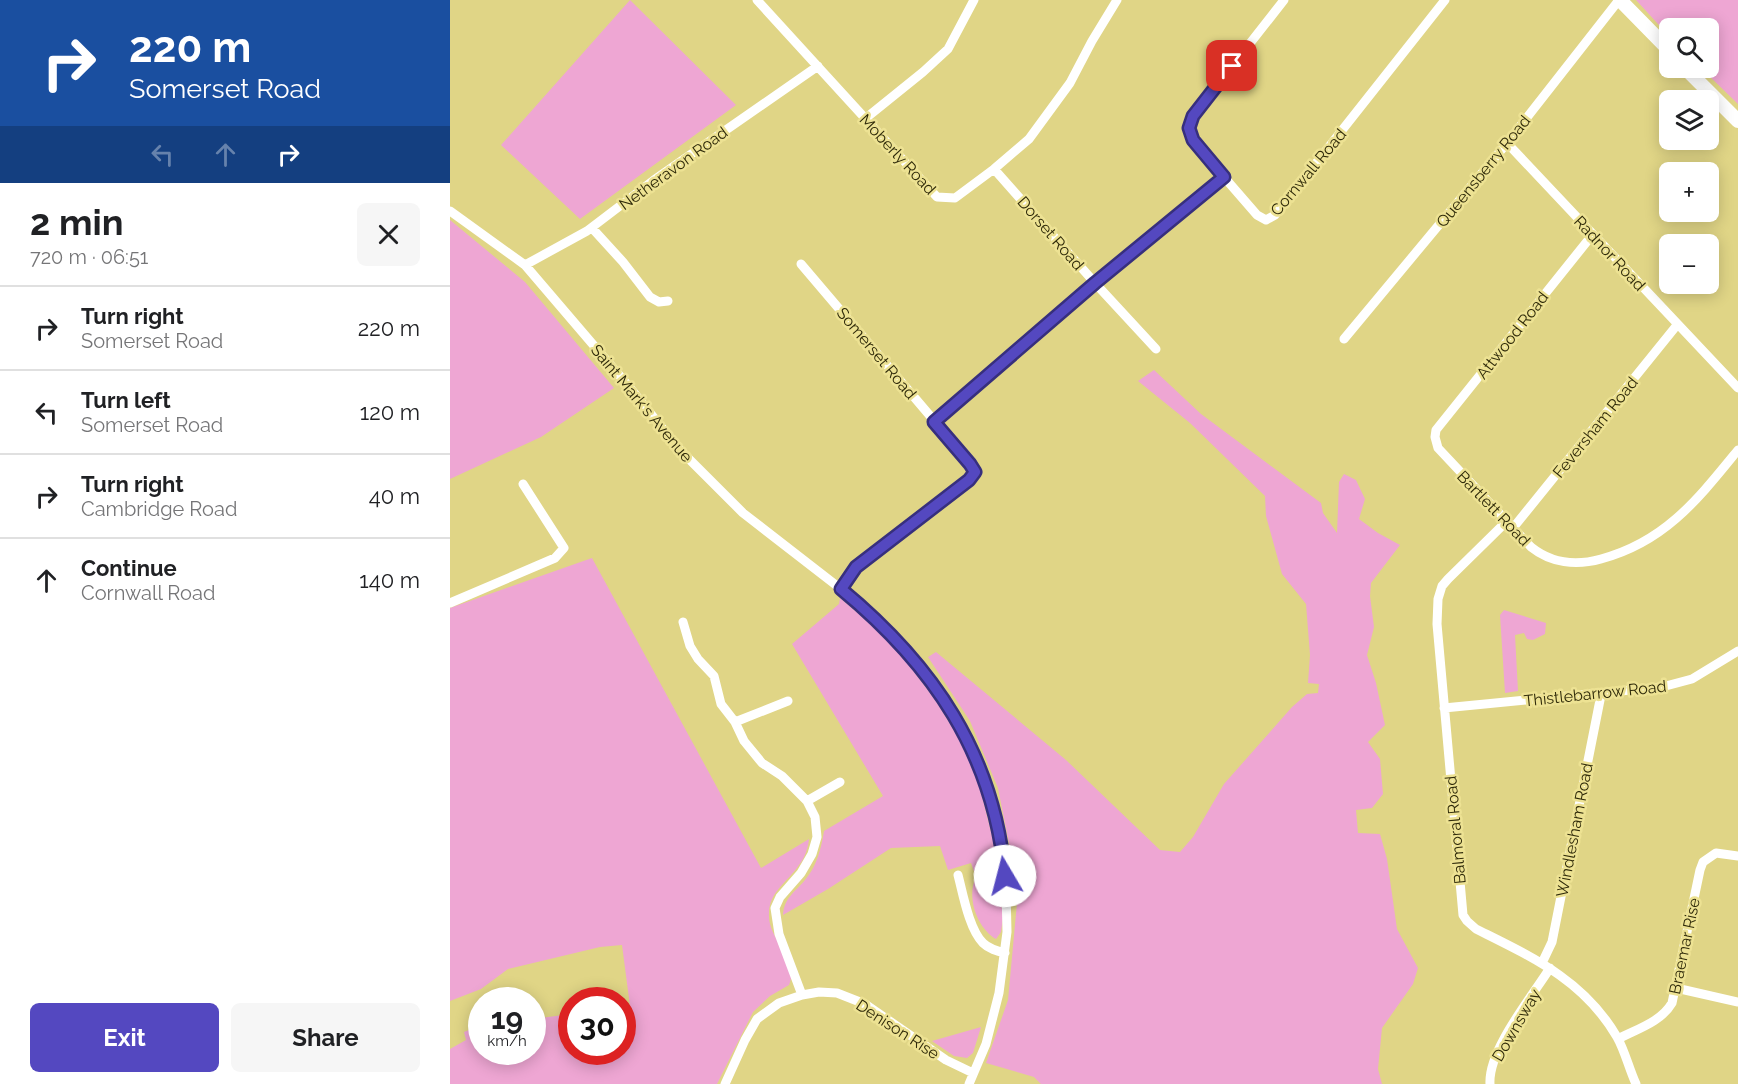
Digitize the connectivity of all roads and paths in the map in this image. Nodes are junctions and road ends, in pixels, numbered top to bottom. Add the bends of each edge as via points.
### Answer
1 (757, 0) edge
2 (974, 0) edge
3 (1117, 0) edge
4 (1284, 0) edge
5 (1445, 0) edge
6 (1619, 0) edge
7 (1659, 40) edge
8 (818, 66) junction
9 (1695, 78) edge
10 (866, 118) junction
11 (1738, 121) edge
12 (1507, 143) junction
13 (994, 169) junction
14 (1224, 177) junction
15 (450, 211) edge
16 (592, 228) junction
17 (1593, 234) junction
18 (801, 264) dead end
19 (525, 265) junction
20 (1095, 283) junction
21 (668, 301) dead end
22 (1677, 325) junction
23 (1344, 339) dead end
24 (1156, 349) dead end
25 (1738, 388) edge
26 (934, 422) junction
27 (1435, 437) joint
28 (1738, 450) edge
29 (524, 484) dead end
30 (1509, 525) junction
31 (841, 589) junction
32 (450, 603) edge
33 (683, 622) dead end
34 (1738, 651) edge
35 (1601, 695) junction
36 (788, 701) dead end
37 (1444, 708) junction
38 (735, 722) junction
39 (840, 782) dead end
40 (807, 801) junction
41 (1738, 856) edge
42 (958, 875) dead end
43 (1005, 953) junction
44 (1546, 966) junction
45 (1676, 987) junction
46 (802, 995) junction
47 (1738, 1002) edge
48 (1618, 1039) junction
49 (973, 1073) junction
50 (725, 1084) edge
51 (969, 1084) edge
52 (1490, 1084) edge
53 (1636, 1084) edge

1 - 8 street, Moberly Road
2 - 10 street via 948,49
3 - 13 street, Moberly Road via 1070,83 1029,139
4 - 14 street via 1193,116 1189,128 1193,140
5 - 14 street, Cornwall Road via 1275,215 1266,220 1257,215
6 - 7 main road
6 - 12 street, Queensberry Road
8 - 10 street, Moberly Road
8 - 16 street, Netheravon Road
9 - 11 main road
10 - 13 street, Moberly Road via 937,197 954,198
12 - 17 street, Radnor Road
12 - 23 street, Queensberry Road
13 - 20 street, Dorset Road
14 - 20 street
15 - 19 street, Saint Mark's Avenue
16 - 19 street, Netheravon Road
16 - 21 street via 650,297
17 - 22 street, Radnor Road
17 - 27 street, Attwood Road via 1436,430
18 - 26 street, Somerset Road
19 - 31 street, Saint Mark's Avenue via 679,449 743,513
20 - 24 street, Dorset Road
20 - 26 street
22 - 25 street, Radnor Road
22 - 30 street, Feversham Road
26 - 31 street, Somerset Road via 975,472 856,567
27 - 30 street, Bartlett Road via 1438,448
28 - 30 street, Bartlett Road via 1695,501 1655,536 1616,555 1589,563 1546,556
29 - 32 street via 564,548 555,558
30 - 37 street, Balmoral Road via 1454,572 1439,594 1437,624
31 - 43 street, Saint Mark's Avenue via 920,665 969,746 987,790 1004,863
33 - 38 street via 690,646 714,676 721,704
34 - 35 street, Thistlebarrow Road via 1677,684
35 - 37 street, Thistlebarrow Road
35 - 44 street, Windlesham Road
36 - 38 street
37 - 44 street, Balmoral Road via 1464,917 1476,929
38 - 40 street via 762,763
39 - 40 street
40 - 46 street via 817,827 815,845 808,864 775,908 779,934
41 - 45 street, Braemar Rise via 1716,853 1703,862
42 - 43 street via 979,938 989,948
43 - 49 street, Saint Mark's Avenue via 991,1029
44 - 48 street, Balmoral Road via 1590,1000
44 - 52 street, Downsway via 1496,1053
45 - 47 street
45 - 48 street, Braemar Rise via 1666,1012
46 - 49 street, Denison Rise via 837,993 865,1004 945,1060
46 - 50 street, Denison Rise via 779,1003 757,1019
48 - 53 street, Balmoral Road
49 - 51 street, Saint Mark's Avenue

